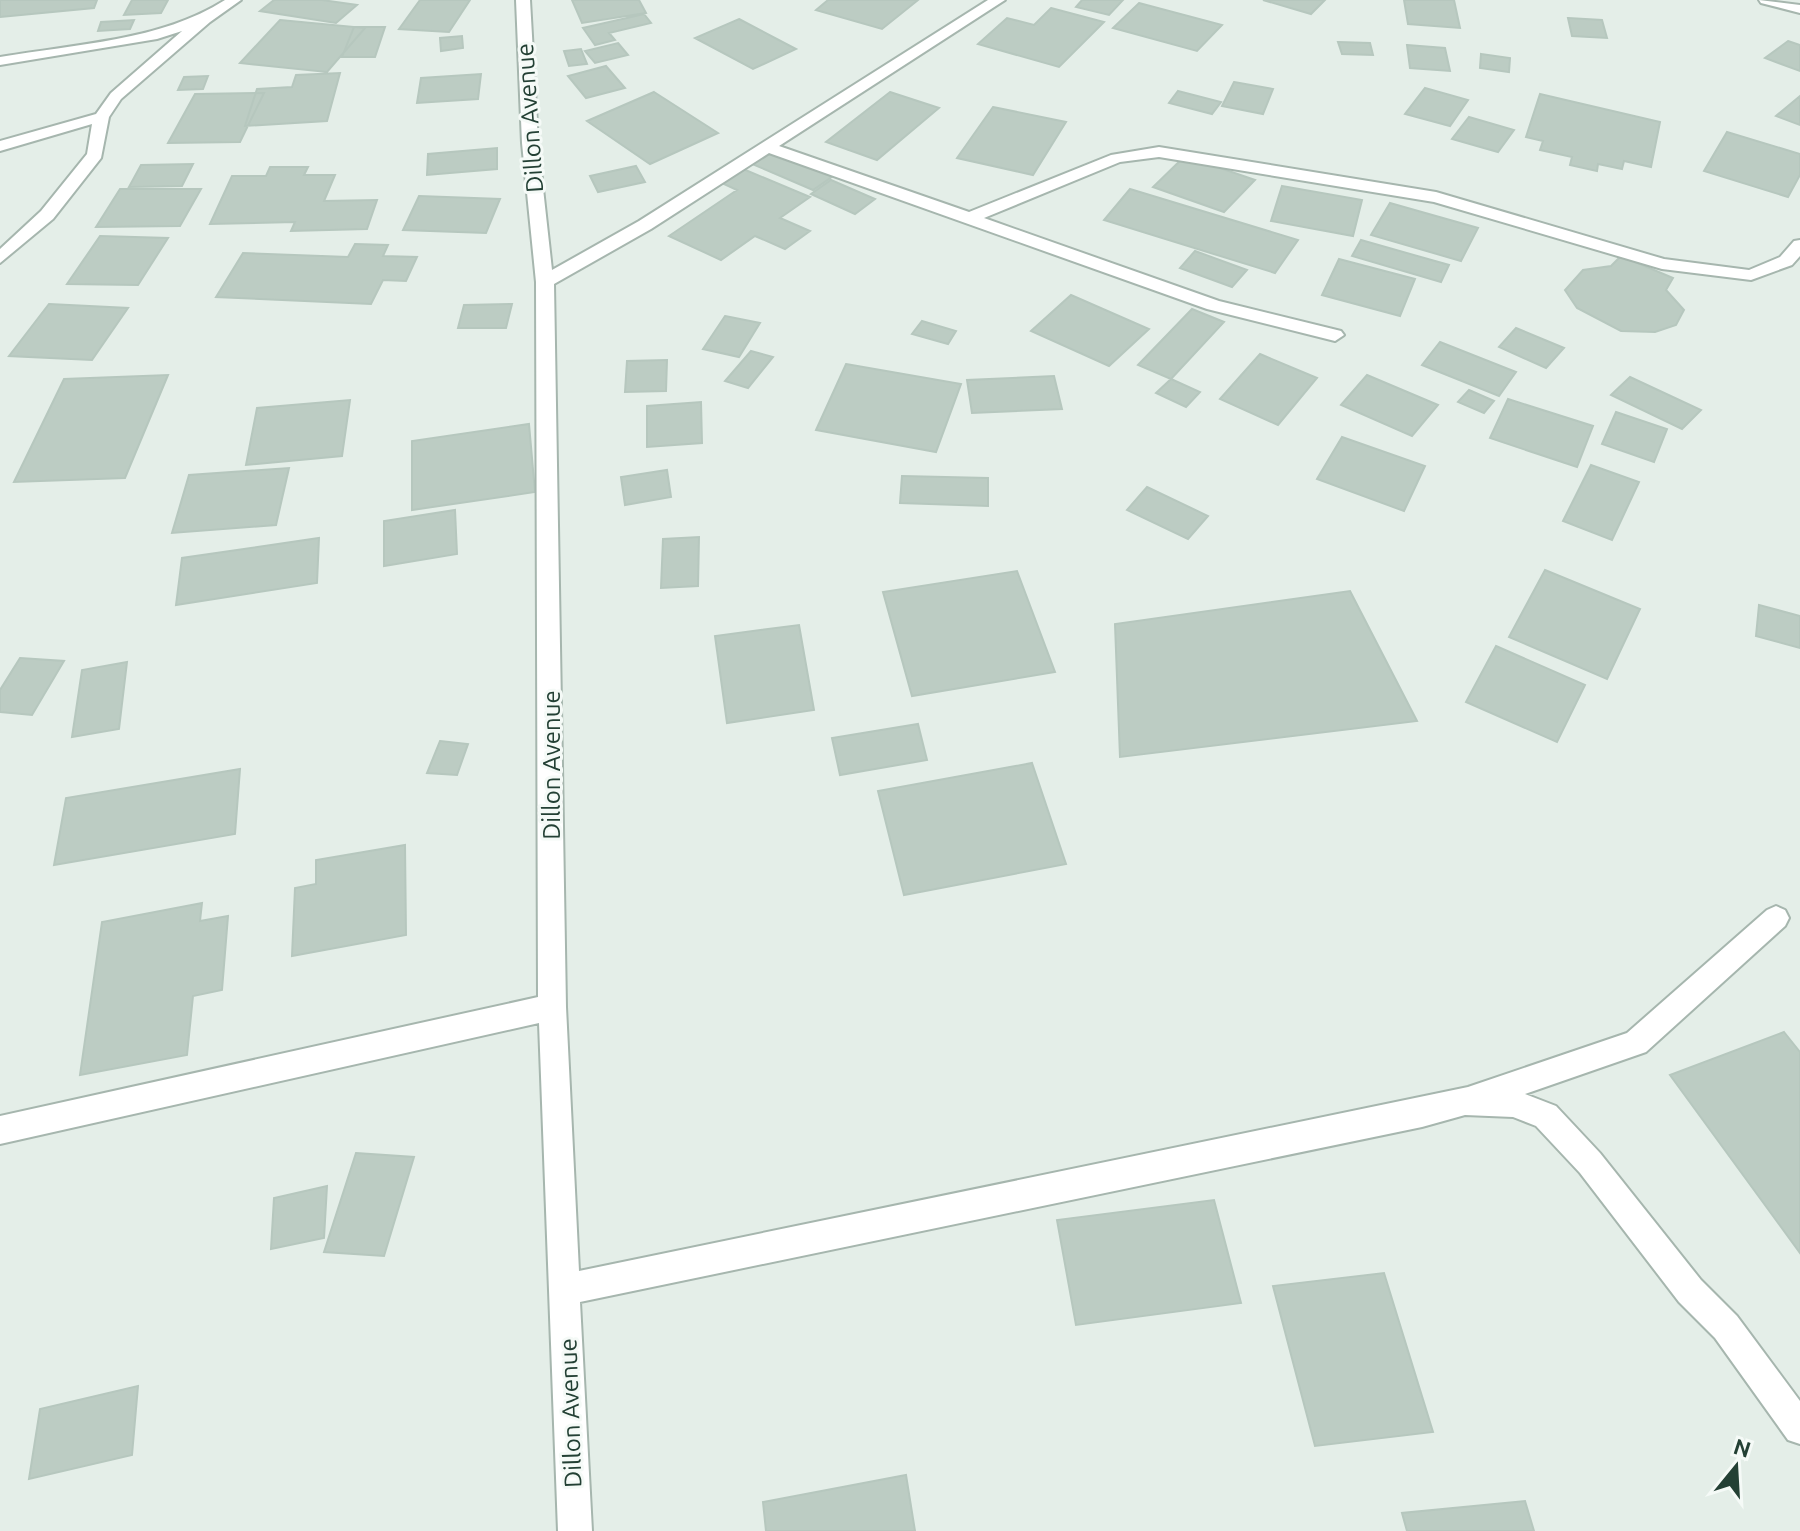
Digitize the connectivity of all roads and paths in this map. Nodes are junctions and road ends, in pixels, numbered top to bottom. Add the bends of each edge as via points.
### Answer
1 (234, 0) edge
2 (523, 0) edge
3 (998, 0) edge
4 (1766, 0) edge
5 (1800, 9) edge
6 (205, 19) junction
7 (0, 61) edge
8 (101, 117) junction
9 (0, 146) edge
10 (769, 148) junction
11 (969, 218) junction
12 (1800, 245) edge
13 (0, 258) edge
14 (545, 282) junction
15 (1335, 335) dead end
16 (1776, 918) dead end
17 (552, 1007) junction
18 (1465, 1101) junction
19 (0, 1130) edge
20 (567, 1289) junction
21 (1800, 1428) edge
22 (575, 1531) edge

1 - 6 street
2 - 14 street, Dillon Avenue via 530,143
3 - 10 street
4 - 5 street
6 - 7 street via 157,35
6 - 8 street via 116,96
8 - 9 street
8 - 13 street via 95,155 47,215
10 - 11 street
10 - 14 street
11 - 12 street via 1117,158 1159,152 1436,197 1662,264 1751,275 1786,261
11 - 15 street via 1213,305
14 - 17 street, Dillon Avenue
16 - 18 street via 1636,1043
17 - 19 street
17 - 20 street, Dillon Avenue
18 - 20 street
18 - 21 street via 1513,1103 1546,1116 1590,1163 1690,1291 1726,1327
20 - 22 street, Dillon Avenue

